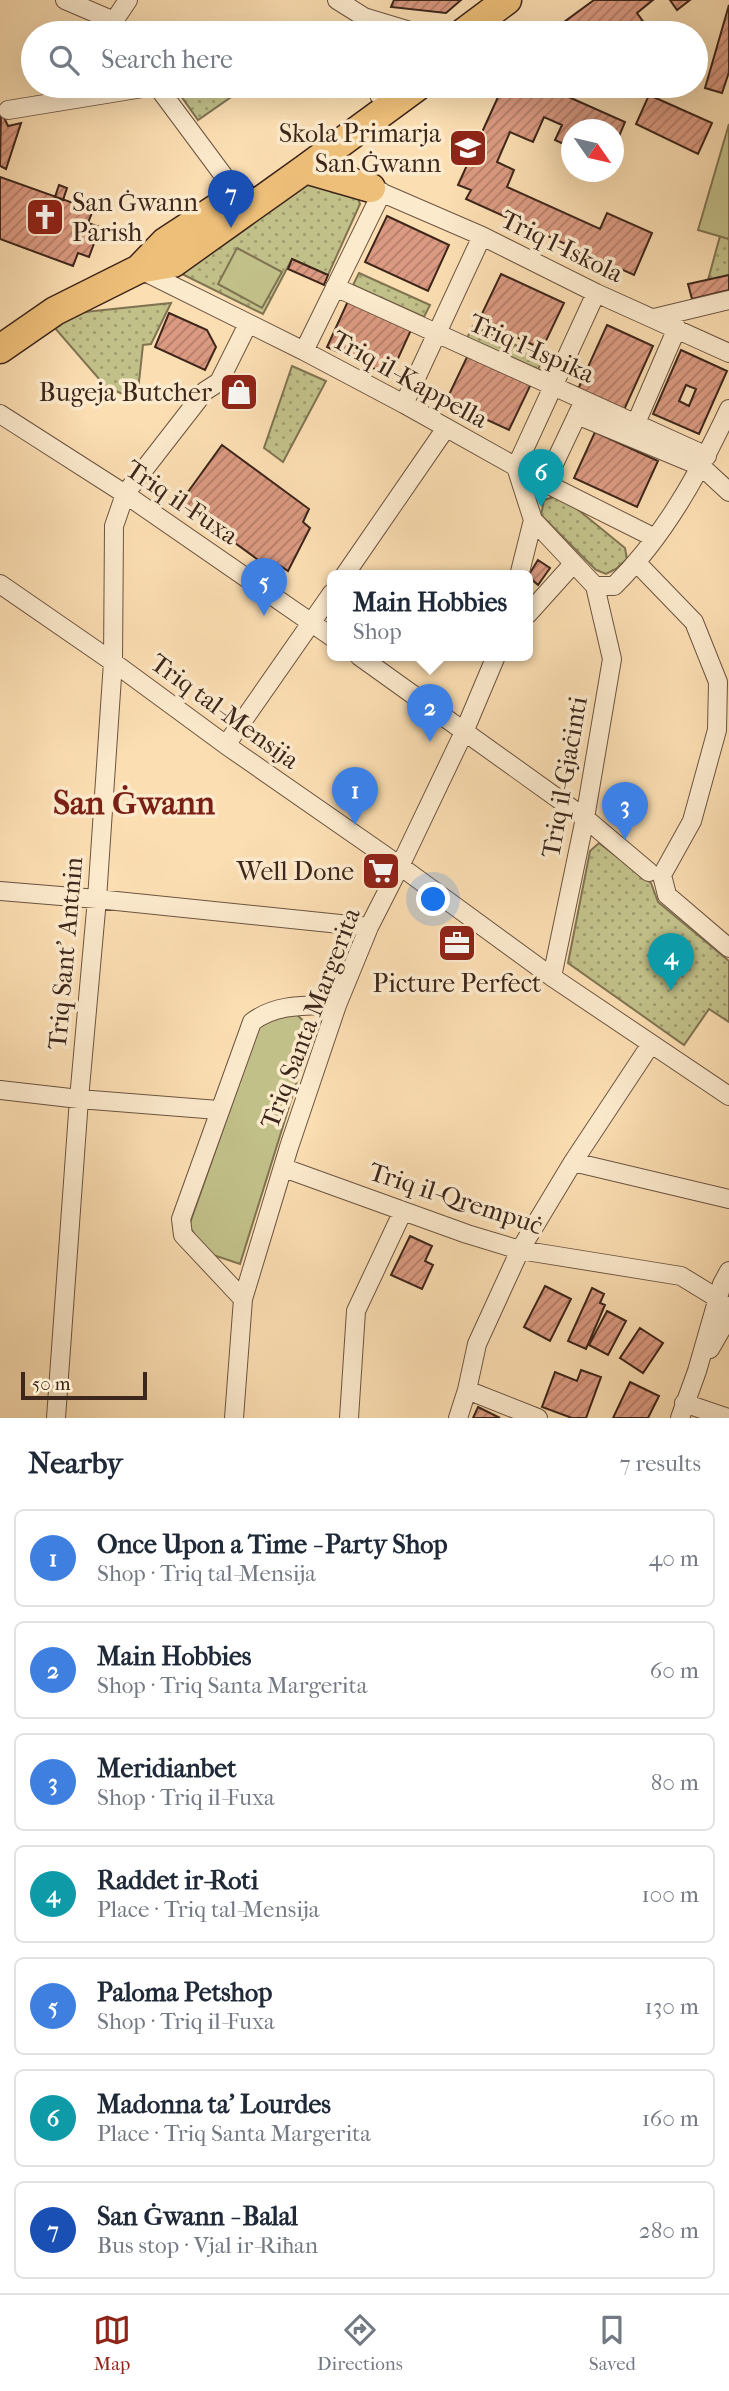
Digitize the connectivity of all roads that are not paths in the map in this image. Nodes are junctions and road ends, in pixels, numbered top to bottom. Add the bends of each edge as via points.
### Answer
1 (65, 0) edge
2 (128, 0) edge
3 (337, 0) edge
4 (508, 0) edge
5 (529, 0) edge
6 (106, 21) edge
7 (120, 21) edge
8 (361, 21) edge
9 (479, 21) edge
10 (503, 21) edge
11 (82, 98) edge
12 (165, 98) edge
13 (371, 98) edge
14 (401, 98) edge
15 (8, 110) dead end
16 (345, 139) junction
17 (305, 169) junction
18 (377, 190) junction
19 (238, 195) junction
20 (482, 236) junction
21 (139, 269) junction
22 (335, 287) junction
23 (596, 293) junction
24 (728, 304) edge
25 (654, 318) junction
26 (248, 324) junction
27 (677, 328) junction
28 (437, 334) junction
29 (0, 349) edge
30 (304, 351) junction
31 (729, 352) edge
32 (554, 386) junction
33 (404, 404) junction
34 (580, 408) junction
35 (729, 409) edge
36 (0, 414) edge
37 (636, 423) junction
38 (446, 428) junction
39 (729, 428) edge
40 (705, 461) junction
41 (516, 467) junction
42 (545, 483) junction
43 (729, 492) edge
44 (125, 494) junction
45 (533, 520) junction
46 (655, 538) junction
47 (637, 563) junction
48 (573, 564) junction
49 (348, 570) edge
50 (520, 570) edge
51 (0, 584) edge
52 (595, 586) junction
53 (327, 600) edge
54 (533, 608) edge
55 (312, 622) junction
56 (327, 633) edge
57 (366, 661) edge
58 (494, 661) edge
59 (113, 662) junction
60 (464, 732) junction
61 (226, 746) junction
62 (585, 818) junction
63 (401, 866) junction
64 (655, 873) junction
65 (0, 891) edge
66 (97, 899) junction
67 (369, 927) junction
68 (729, 948) edge
69 (552, 977) junction
70 (337, 1005) junction
71 (651, 1044) junction
72 (0, 1090) edge
73 (729, 1096) edge
74 (79, 1099) junction
75 (218, 1110) junction
76 (573, 1162) junction
77 (284, 1168) junction
78 (729, 1199) edge
79 (403, 1211) junction
80 (520, 1250) junction
81 (729, 1271) edge
82 (243, 1299) junction
83 (723, 1304) edge
84 (729, 1316) edge
85 (697, 1371) junction
86 (467, 1390) junction
87 (682, 1410) edge
88 (56, 1418) edge
89 (234, 1418) edge
90 (348, 1418) edge
91 (458, 1418) edge
92 (538, 1418) edge
93 (728, 1418) edge

1 - 6 street
2 - 7 street
3 - 8 street
4 - 9 main road
5 - 10 main road
11 - 15 street
12 - 19 street
13 - 19 main road
14 - 16 main road
16 - 17 main road
16 - 18 main road via 348,161
17 - 18 main road
17 - 21 main road via 173,263
18 - 20 street, Triq l-Iskola
18 - 22 street
19 - 21 main road via 165,242
20 - 23 street, Triq l-Iskola
20 - 28 street
21 - 26 street, Triq il-Kappella
21 - 29 main road via 55,311
22 - 28 street, Triq l-Ispika
22 - 30 street
23 - 25 street, Triq l-Iskola
23 - 32 street
24 - 25 street
25 - 27 street, Triq l-Iskola
26 - 30 street, Triq il-Kappella
26 - 44 street, Triq Sant' Antnin via 219,382 205,391
27 - 31 street, Triq l-Iskola
27 - 37 street
28 - 32 street, Triq l-Ispika
28 - 33 street
30 - 33 street, Triq il-Kappella
32 - 34 street, Triq l-Ispika
32 - 41 street
33 - 38 street, Triq il-Kappella
34 - 37 street, Triq l-Ispika
34 - 40 street, Triq l-Ispika
34 - 42 street
35 - 40 street
36 - 44 street, Triq il-Fuxa
37 - 40 street, Triq l-Ispika
38 - 41 street, Triq il-Kappella
38 - 49 street
39 - 40 street
40 - 43 street
40 - 46 street
41 - 42 street, Triq il-Kappella
41 - 45 street
42 - 46 street, Triq il-Kappella
44 - 55 street, Triq il-Fuxa
44 - 59 street, Triq Sant' Antnin via 114,526
45 - 48 street
45 - 50 street
46 - 47 street
47 - 52 street via 614,586
47 - 64 street via 694,622 718,682 717,730 692,821
48 - 52 street
48 - 54 street
51 - 59 street, Triq tal-Mensija
52 - 62 street, Triq il-Gjaċinti via 612,659
53 - 55 street
55 - 56 street, Triq il-Fuxa
55 - 61 street
57 - 60 street
58 - 60 street, Triq Santa Margerita
59 - 61 street, Triq tal-Mensija
59 - 66 street, Triq Sant' Antnin
60 - 62 street
60 - 63 street, Triq Santa Margerita
61 - 63 street, Triq tal-Mensija
62 - 64 street
62 - 69 street, Triq il-Gjaċinti
63 - 67 street, Triq Santa Margerita
63 - 69 street, Triq tal-Mensija
64 - 68 street via 667,895
65 - 66 street
66 - 67 street
66 - 74 street, Triq Sant' Antnin
67 - 70 street, Triq Santa Margerita
69 - 71 street, Triq tal-Mensija
70 - 75 street via 282,1007 251,1022
70 - 77 street, Triq Santa Margerita
71 - 73 street, Triq tal-Mensija
71 - 76 street
72 - 74 street
74 - 75 street
74 - 88 street, Triq Sant' Antnin
75 - 82 street via 181,1219 183,1235
76 - 78 street
76 - 80 street
77 - 79 street, Triq il-Qrempuċ
77 - 82 street, Triq Santa Margerita
79 - 80 street, Triq il-Qrempuċ
79 - 90 street via 356,1311
80 - 83 street, Triq il-Qrempuċ via 681,1276
80 - 86 street via 477,1344
81 - 83 street
82 - 89 street, Triq Santa Margerita
83 - 85 street
84 - 85 street
85 - 87 street
86 - 91 street
86 - 92 street
87 - 93 street

